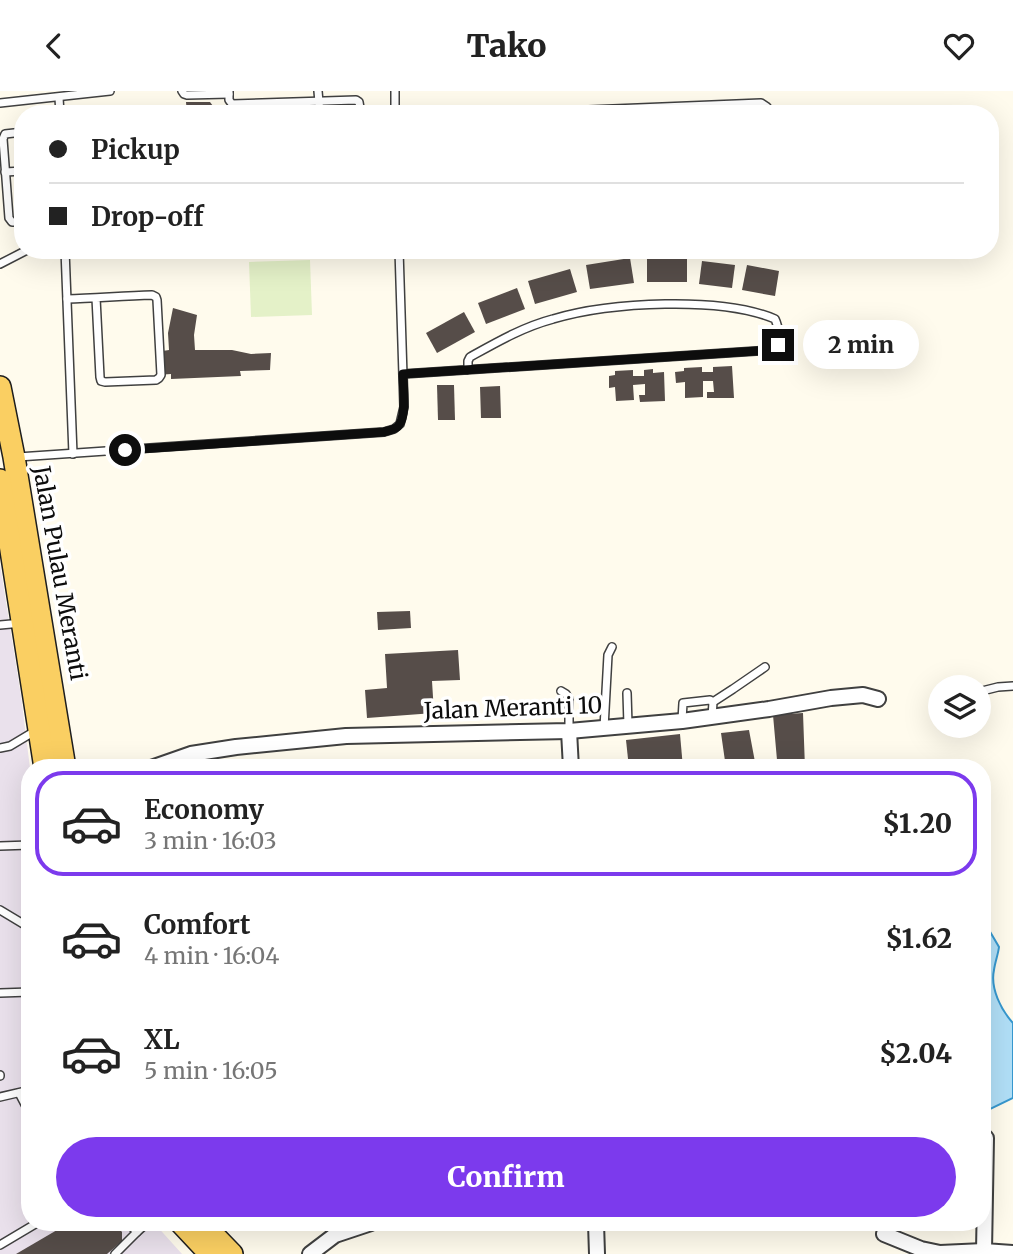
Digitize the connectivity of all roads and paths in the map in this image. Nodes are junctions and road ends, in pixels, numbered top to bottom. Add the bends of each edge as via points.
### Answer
1 (110, 91) edge
2 (182, 91) edge
3 (318, 91) edge
4 (229, 93) edge
5 (59, 98) junction
6 (319, 100) junction
7 (0, 103) edge
8 (747, 103) joint
9 (59, 105) edge
10 (319, 105) edge
11 (361, 105) edge
12 (735, 105) edge
13 (764, 105) edge
14 (14, 133) edge
15 (5, 172) junction
16 (14, 172) edge
17 (14, 222) edge
18 (65, 259) edge
19 (399, 259) edge
20 (96, 298) junction
21 (67, 299) junction
22 (468, 370) junction
23 (403, 374) junction
24 (0, 387) edge
25 (73, 454) junction
26 (14, 457) junction
27 (1, 490) edge
28 (5, 546) edge
29 (22, 623) junction
30 (0, 625) edge
31 (612, 646) dead end
32 (765, 667) dead end
33 (1013, 686) edge
34 (991, 690) edge
35 (561, 691) dead end
36 (628, 693) dead end
37 (878, 699) dead end
38 (713, 709) junction
39 (628, 726) junction
40 (604, 728) junction
41 (39, 729) junction
42 (569, 731) junction
43 (0, 748) edge
44 (53, 759) edge
45 (56, 759) edge
46 (177, 759) edge
47 (571, 759) edge
48 (21, 845) edge
49 (0, 846) edge
50 (0, 910) edge
51 (21, 923) edge
52 (21, 992) edge
53 (0, 993) edge
54 (19, 1093) joint
55 (0, 1097) edge
56 (21, 1097) edge
57 (24, 1231) edge
58 (189, 1231) edge
59 (210, 1231) edge
60 (347, 1231) edge
61 (596, 1231) edge
62 (984, 1231) edge
63 (137, 1233) edge
64 (884, 1234) dead end
65 (0, 1245) edge
66 (984, 1251) junction
67 (1013, 1253) edge
68 (115, 1254) edge
69 (211, 1254) edge
70 (232, 1254) edge
71 (310, 1254) edge
72 (597, 1254) edge

1 - 5 lane
2 - 4 lane via 187,95
3 - 6 lane
4 - 6 lane via 232,104
5 - 7 lane
5 - 9 lane
6 - 10 lane
6 - 11 lane via 356,100
8 - 12 lane
8 - 13 lane
14 - 15 lane via 3,136
15 - 16 lane
15 - 17 lane via 9,218
18 - 21 lane
19 - 23 lane
20 - 20 lane via 156,297 159,378 101,381
20 - 21 lane
21 - 25 lane
22 - 22 lane via 470,357 520,330 587,311 716,306 744,309 778,324 778,345 771,350
22 - 23 lane
23 - 25 lane via 400,424 384,432
24 - 26 main road, Jalan Pulau Meranti
25 - 26 lane
26 - 45 main road, Jalan Pulau Meranti
27 - 28 main road, Jalan Pulau Meranti
28 - 29 main road, Jalan Pulau Meranti
29 - 30 lane
29 - 41 main road, Jalan Pulau Meranti
31 - 40 lane
32 - 38 lane
33 - 34 lane
35 - 42 lane via 569,699
36 - 39 lane
37 - 38 street, Jalan Meranti 10 via 863,695 769,709
38 - 39 street, Jalan Meranti 10 via 682,721
39 - 40 street, Jalan Meranti 10
40 - 42 street, Jalan Meranti 10
41 - 43 lane
41 - 44 main road, Jalan Pulau Meranti
42 - 46 street, Jalan Meranti 10 via 346,736 236,747
42 - 47 street
48 - 49 lane
50 - 51 lane
52 - 53 lane
54 - 55 lane
54 - 56 lane
57 - 65 lane
58 - 69 main road
59 - 70 main road
60 - 71 street
61 - 72 street
62 - 66 street
63 - 68 lane
64 - 66 street via 940,1253
66 - 67 street

